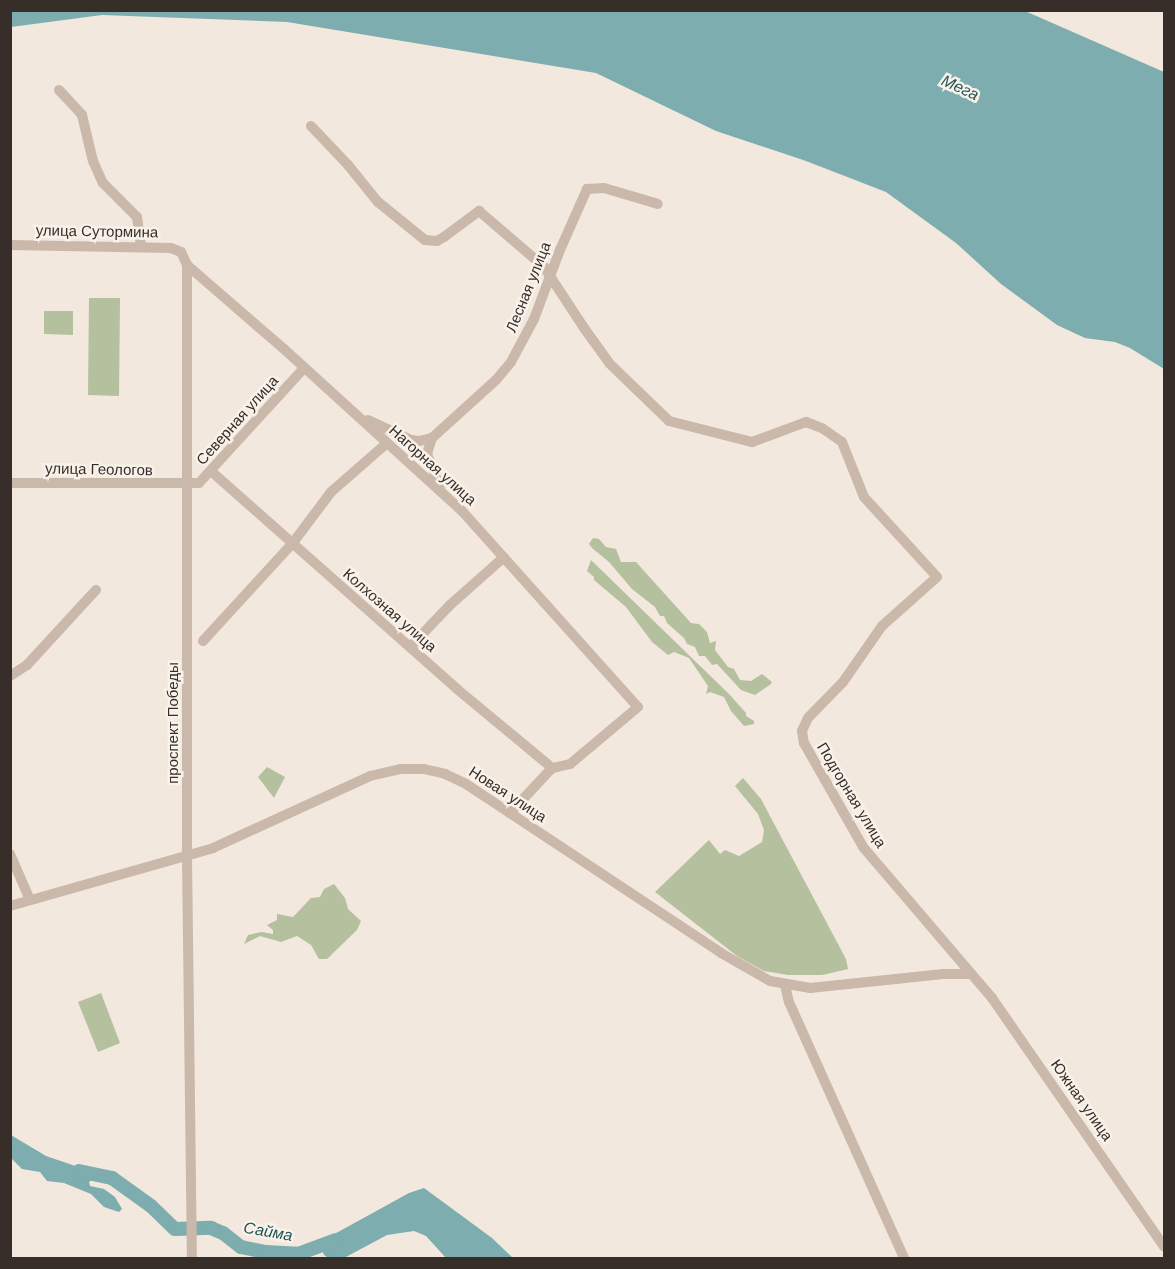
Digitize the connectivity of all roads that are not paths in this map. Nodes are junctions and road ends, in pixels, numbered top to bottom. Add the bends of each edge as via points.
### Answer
1 (59, 90) dead end
2 (311, 126) dead end
3 (658, 204) dead end
4 (10, 245) edge
5 (141, 246) junction
6 (181, 252) joint
7 (187, 265) junction
8 (552, 277) junction
9 (304, 368) junction
10 (348, 408) junction
11 (432, 438) junction
12 (387, 443) junction
13 (212, 472) junction
14 (10, 483) edge
15 (188, 485) junction
16 (443, 494) junction
17 (292, 544) junction
18 (504, 557) junction
19 (96, 590) dead end
20 (203, 641) dead end
21 (410, 647) junction
22 (10, 676) edge
23 (552, 768) junction
24 (510, 813) junction
25 (10, 854) edge
26 (187, 856) junction
27 (30, 900) junction
28 (10, 906) edge
29 (971, 974) junction
30 (785, 985) junction
31 (1164, 1246) edge
32 (192, 1258) edge
33 (904, 1258) edge

1 - 5 street via 82,115 93,161 103,183 137,217
2 - 8 street, Подгорная улица via 378,202 425,240 437,241 479,211
3 - 8 street, Лесная улица via 604,188 587,189
4 - 5 street, улица Сутормина
5 - 6 street, улица Сутормина
6 - 7 street, проспект Победы
7 - 9 street, Нагорная улица
7 - 15 street, проспект Победы
8 - 11 street, Лесная улица via 508,367
8 - 29 street, Подгорная улица via 610,363 669,421 752,442 806,422 836,436 846,448 864,497 937,577 877,632 843,682 805,722 802,738 863,847
9 - 10 street, Нагорная улица
9 - 13 street, Северная улица
10 - 11 street via 396,435 419,441
10 - 12 street, Нагорная улица
11 - 16 street via 427,454
12 - 16 street, Нагорная улица
12 - 17 street via 332,492
13 - 15 street, Северная улица via 199,483
13 - 17 street, Колхозная улица
14 - 15 street, улица Геологов
15 - 26 street, проспект Победы
16 - 18 street, Нагорная улица
17 - 20 street
17 - 21 street, Колхозная улица
18 - 21 street
18 - 23 street, Нагорная улица via 638,707 570,764
19 - 22 street via 27,665
21 - 23 street, Колхозная улица
23 - 24 street
24 - 26 street, Новая улица via 445,774 424,769 401,770 364,778 236,838
24 - 30 street, Новая улица via 756,974
25 - 27 street
26 - 27 street, Новая улица
26 - 32 street, проспект Победы
27 - 28 street, Новая улица
29 - 30 street, Новая улица via 830,987
29 - 31 street, Южная улица via 996,1004
30 - 33 street via 789,1002

